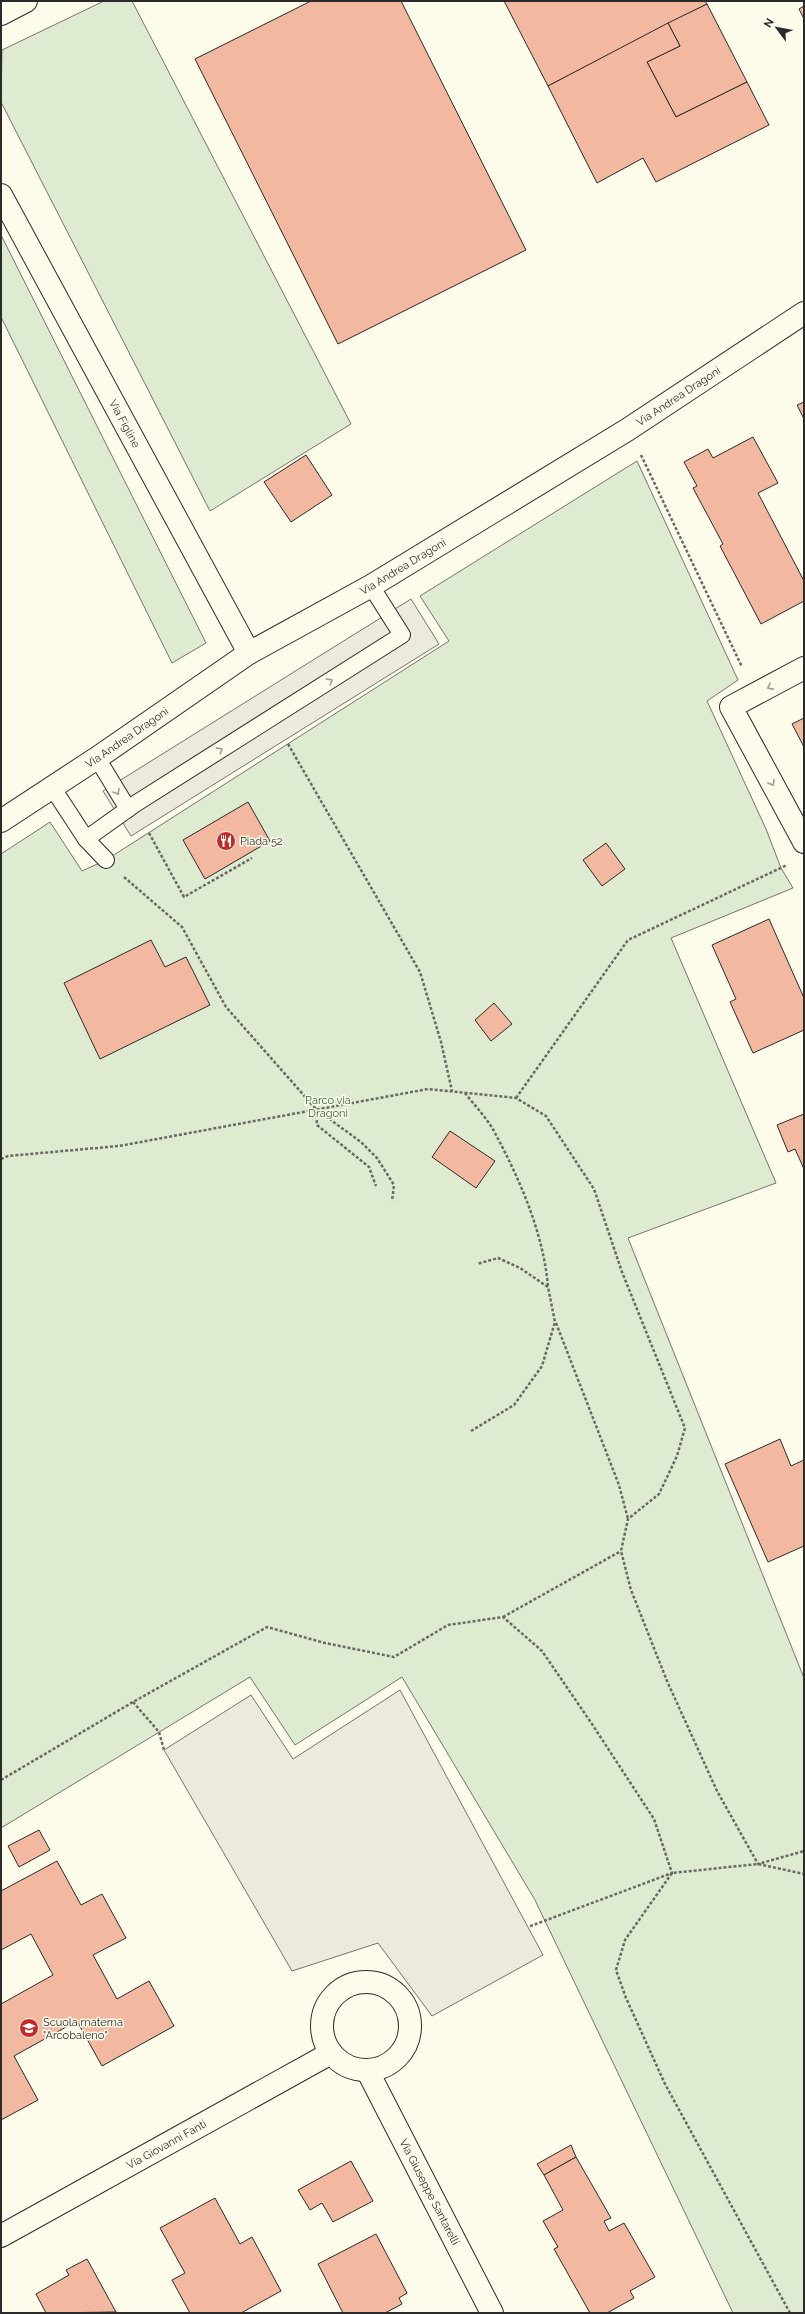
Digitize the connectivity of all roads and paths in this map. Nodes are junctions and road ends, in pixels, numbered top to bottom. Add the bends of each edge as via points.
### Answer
1 (26, 1) edge
2 (1, 14) edge
3 (1, 195) edge
4 (804, 313) edge
5 (627, 430) junction
6 (371, 586) junction
7 (250, 653) junction
8 (804, 668) edge
9 (755, 694) junction
10 (288, 744) dead end
11 (97, 758) junction
12 (52, 787) junction
13 (128, 809) junction
14 (1, 821) edge
15 (149, 833) dead end
16 (86, 838) junction
17 (804, 842) edge
18 (252, 858) dead end
19 (106, 860) joint
20 (792, 863) dead end
21 (452, 1091) junction
22 (465, 1093) junction
23 (516, 1098) junction
24 (316, 1110) junction
25 (1, 1159) edge
26 (376, 1186) dead end
27 (392, 1201) dead end
28 (477, 1264) dead end
29 (548, 1287) junction
30 (555, 1322) junction
31 (471, 1431) dead end
32 (628, 1519) junction
33 (621, 1551) junction
34 (503, 1617) junction
35 (133, 1702) junction
36 (164, 1750) dead end
37 (1, 1780) edge
38 (804, 1851) edge
39 (758, 1864) junction
40 (672, 1873) junction
41 (804, 1874) edge
42 (528, 1927) dead end
43 (331, 2053) junction
44 (367, 2070) junction
45 (1, 2236) edge
46 (492, 2313) edge
47 (790, 2313) edge

1 - 2 street
3 - 7 street, Via Figline
4 - 5 street, Via Andrea Dragoni
5 - 6 street, Via Andrea Dragoni
5 - 9 path via 646,464
6 - 7 street, Via Andrea Dragoni
13 -> 6 lane via 402,635
7 - 11 street, Via Andrea Dragoni
8 -> 9 street
9 -> 17 street via 731,708
10 - 21 path via 420,972 441,1042
11 - 12 street, Via Andrea Dragoni
11 -> 13 lane
12 - 14 street, Via Andrea Dragoni
12 - 16 lane
13 - 16 lane
15 - 18 path via 184,897
16 - 19 lane
19 - 24 path via 182,927 226,1007
20 - 23 path via 628,940
21 - 22 path
21 - 24 path via 428,1089
22 - 23 path
22 - 29 path via 496,1133 531,1210 545,1257
23 - 32 path via 546,1116 594,1189 622,1272 685,1428 677,1456 658,1494
24 - 25 path via 119,1146 8,1156
24 - 26 path via 317,1125 369,1167
24 - 27 path via 361,1142 377,1158 394,1185
28 - 29 path via 498,1258 520,1268
29 - 30 path
30 - 31 path via 542,1366 514,1405
30 - 32 path via 619,1485
32 - 33 path
33 - 34 path
33 - 39 path via 631,1590 667,1681 717,1791
34 - 35 path via 448,1625 394,1657 325,1643 267,1627
34 - 40 path via 542,1650 592,1724 654,1819
35 - 36 path via 159,1732
35 - 37 path
38 - 39 path
39 - 40 path
39 - 41 path
40 - 42 path
40 - 47 path via 625,1940 616,1970 665,2084
43 - 44 street via 353,2068
43 - 44 street via 322,2028 323,2015 329,2003 337,1993 350,1985 364,1982 379,1984 392,1991 402,2001 410,2027 408,2040 392,2062 380,2068
43 - 45 street, Via Giovanni Fanti
44 - 46 street, Via Giuseppe Santarelli

